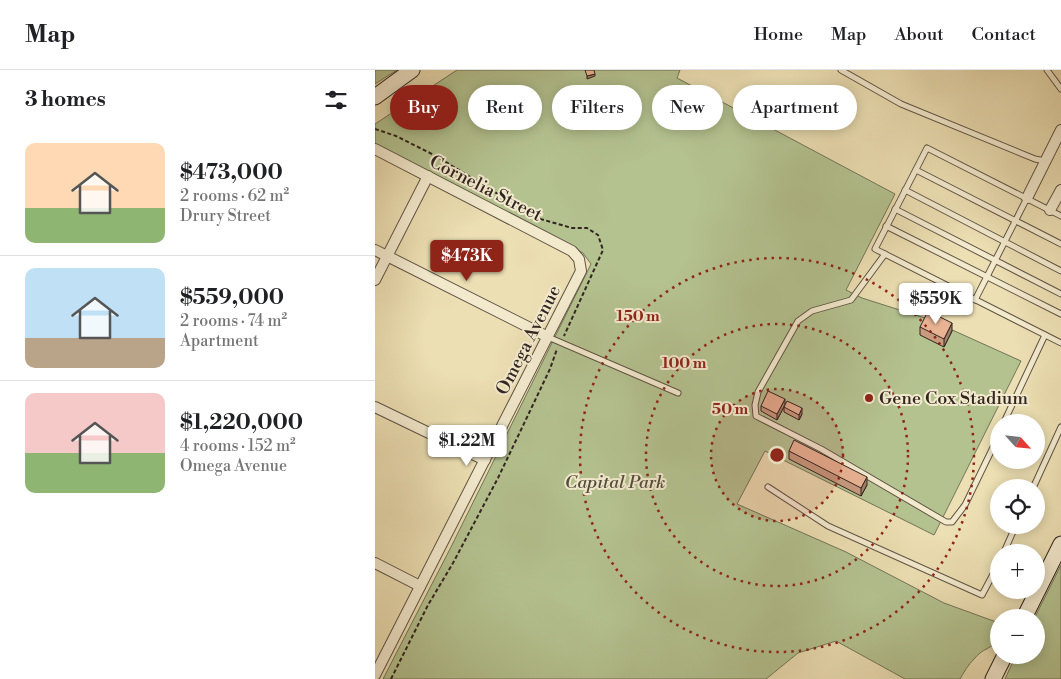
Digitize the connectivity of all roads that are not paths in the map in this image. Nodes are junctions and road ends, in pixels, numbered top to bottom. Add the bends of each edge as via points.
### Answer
1 (412, 70) edge
2 (841, 70) edge
3 (1047, 70) edge
4 (1061, 89) edge
5 (375, 96) edge
6 (1061, 130) edge
7 (375, 149) edge
8 (1045, 161) junction
9 (915, 170) junction
10 (429, 176) junction
11 (905, 190) junction
12 (1061, 190) edge
13 (1027, 198) junction
14 (895, 209) junction
15 (1050, 210) junction
16 (1061, 216) edge
17 (1015, 221) junction
18 (886, 226) junction
19 (1005, 242) junction
20 (1061, 244) edge
21 (375, 250) edge
22 (885, 254) junction
23 (387, 256) junction
24 (579, 259) joint
25 (995, 260) junction
26 (1061, 271) edge
27 (987, 276) junction
28 (375, 280) edge
29 (1061, 294) edge
30 (975, 300) junction
31 (1061, 314) edge
32 (1045, 335) junction
33 (548, 337) junction
34 (1061, 343) edge
35 (678, 393) dead end
36 (375, 407) edge
37 (1008, 414) edge
38 (1061, 427) edge
39 (990, 453) edge
40 (485, 460) junction
41 (1037, 479) edge
42 (768, 487) dead end
43 (1061, 544) edge
44 (375, 563) edge
45 (990, 580) edge
46 (420, 586) junction
47 (1028, 609) edge
48 (1000, 664) edge
49 (375, 675) edge
50 (993, 679) edge

1 - 5 street
2 - 8 lane via 901,104
3 - 4 lane
6 - 8 street
7 - 10 street, Cornelia Street
8 - 13 street
9 - 11 lane
9 - 13 lane via 927,148
9 - 17 lane
10 - 23 street
10 - 24 street, Cornelia Street via 572,251
11 - 14 lane
11 - 19 lane
12 - 15 street
13 - 15 lane
13 - 17 lane
14 - 18 lane
14 - 25 lane
15 - 16 lane
17 - 19 lane
17 - 20 lane
18 - 22 lane via 875,249
18 - 27 lane
19 - 25 lane
19 - 26 lane
21 - 23 street
22 - 30 lane
22 - 39 lane via 851,300 812,311 798,321 758,392 756,416 821,449 947,522 952,522 965,505
23 - 28 street
23 - 33 street
24 - 33 street, Omega Avenue via 581,271
25 - 27 lane
25 - 29 lane
27 - 30 lane
27 - 31 lane
30 - 32 lane
32 - 34 lane
32 - 37 lane
33 - 35 lane
33 - 40 street, Omega Avenue
36 - 40 street
38 - 41 lane
40 - 46 street, Omega Avenue
42 - 45 lane via 828,526 982,595
43 - 47 street
44 - 46 street
46 - 49 street, Omega Avenue
48 - 50 street

